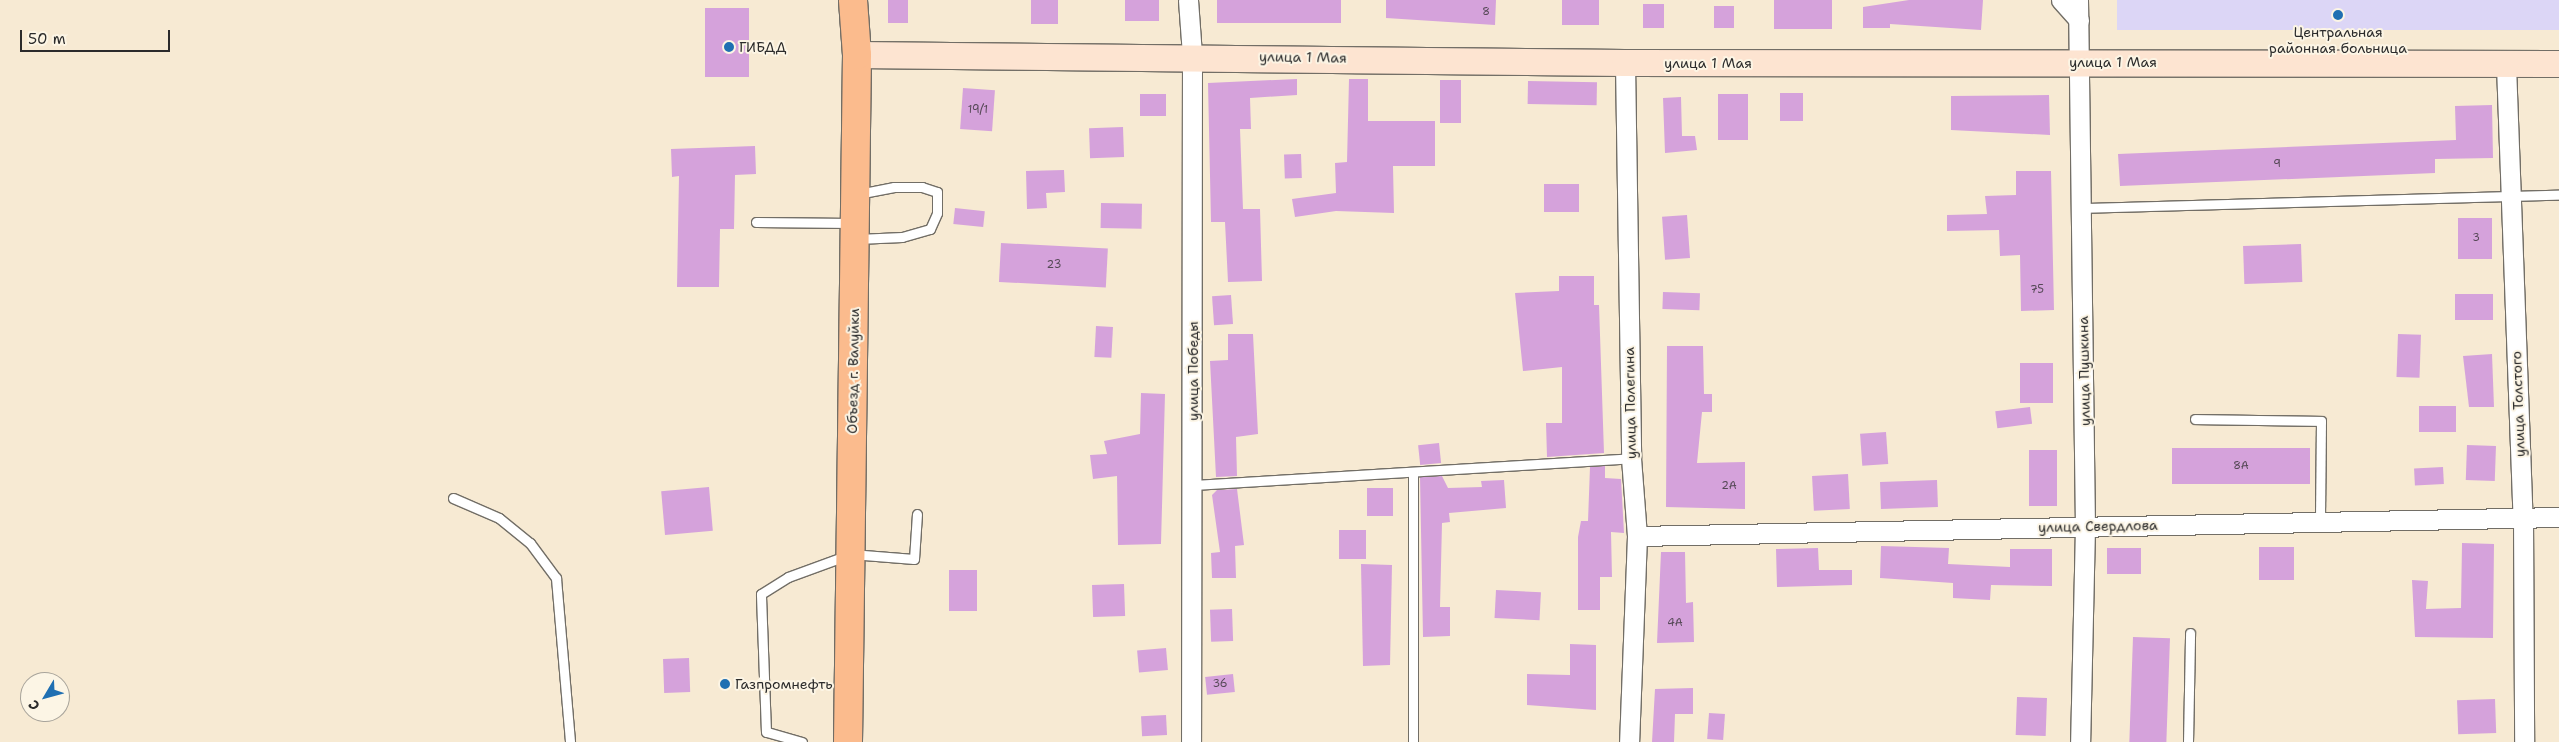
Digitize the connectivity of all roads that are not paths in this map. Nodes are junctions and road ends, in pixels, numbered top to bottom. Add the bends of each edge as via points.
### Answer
1 (853, 0) edge
2 (1188, 0) edge
3 (2061, 0) edge
4 (2078, 0) edge
5 (2079, 20) junction
6 (857, 55) junction
7 (1192, 55) junction
8 (2081, 62) junction
9 (1625, 63) junction
10 (2559, 64) edge
11 (2506, 65) junction
12 (2510, 194) junction
13 (855, 195) junction
14 (2559, 195) edge
15 (2082, 208) junction
16 (756, 222) dead end
17 (855, 231) junction
18 (2195, 419) dead end
19 (1631, 458) junction
20 (1413, 472) junction
21 (1194, 486) junction
22 (453, 498) dead end
23 (917, 514) dead end
24 (2559, 517) edge
25 (2523, 518) junction
26 (2320, 522) junction
27 (2085, 527) junction
28 (1637, 536) junction
29 (851, 554) junction
30 (2190, 633) dead end
31 (570, 742) edge
32 (802, 742) edge
33 (848, 742) edge
34 (1191, 742) edge
35 (1413, 742) edge
36 (1629, 742) edge
37 (2080, 742) edge
38 (2188, 742) edge
39 (2524, 742) edge

1 - 6 main road, Объезд г. Валуйки
2 - 7 street, улица Победы
3 - 5 street
4 - 5 street, улица Пушкина
5 - 8 street, улица Пушкина
6 - 7 main road, улица 1 Мая
6 - 13 main road, Объезд г. Валуйки
7 - 9 main road, улица 1 Мая
7 - 21 street, улица Победы
8 - 9 main road, улица 1 Мая
8 - 11 main road, улица 1 Мая
8 - 15 street, улица Пушкина
9 - 19 street, улица Полегина
10 - 11 main road, улица 1 Мая
11 - 12 street, улица Толстого
12 - 14 lane
12 - 15 lane
12 - 25 street, улица Толстого
13 - 17 main road, Объезд г. Валуйки
13 - 17 lane via 894,187 922,187 937,192 937,212 930,229 902,237
15 - 27 street, улица Пушкина
16 - 17 lane
17 - 29 main road, Объезд г. Валуйки
18 - 26 lane via 2321,420
19 - 20 lane
19 - 28 street, улица Полегина
20 - 21 lane
20 - 35 lane
21 - 34 street, улица Победы
22 - 31 lane via 499,518 530,543 556,578
23 - 29 lane via 914,559
24 - 25 street, улица Свердлова
25 - 26 street, улица Свердлова
25 - 39 street, улица Толстого
26 - 27 street, улица Свердлова
27 - 28 street, улица Свердлова
27 - 37 street, улица Пушкина
28 - 36 street, улица Полегина
29 - 32 lane via 788,577 761,594 766,732
29 - 33 main road, Объезд г. Валуйки
30 - 38 lane

